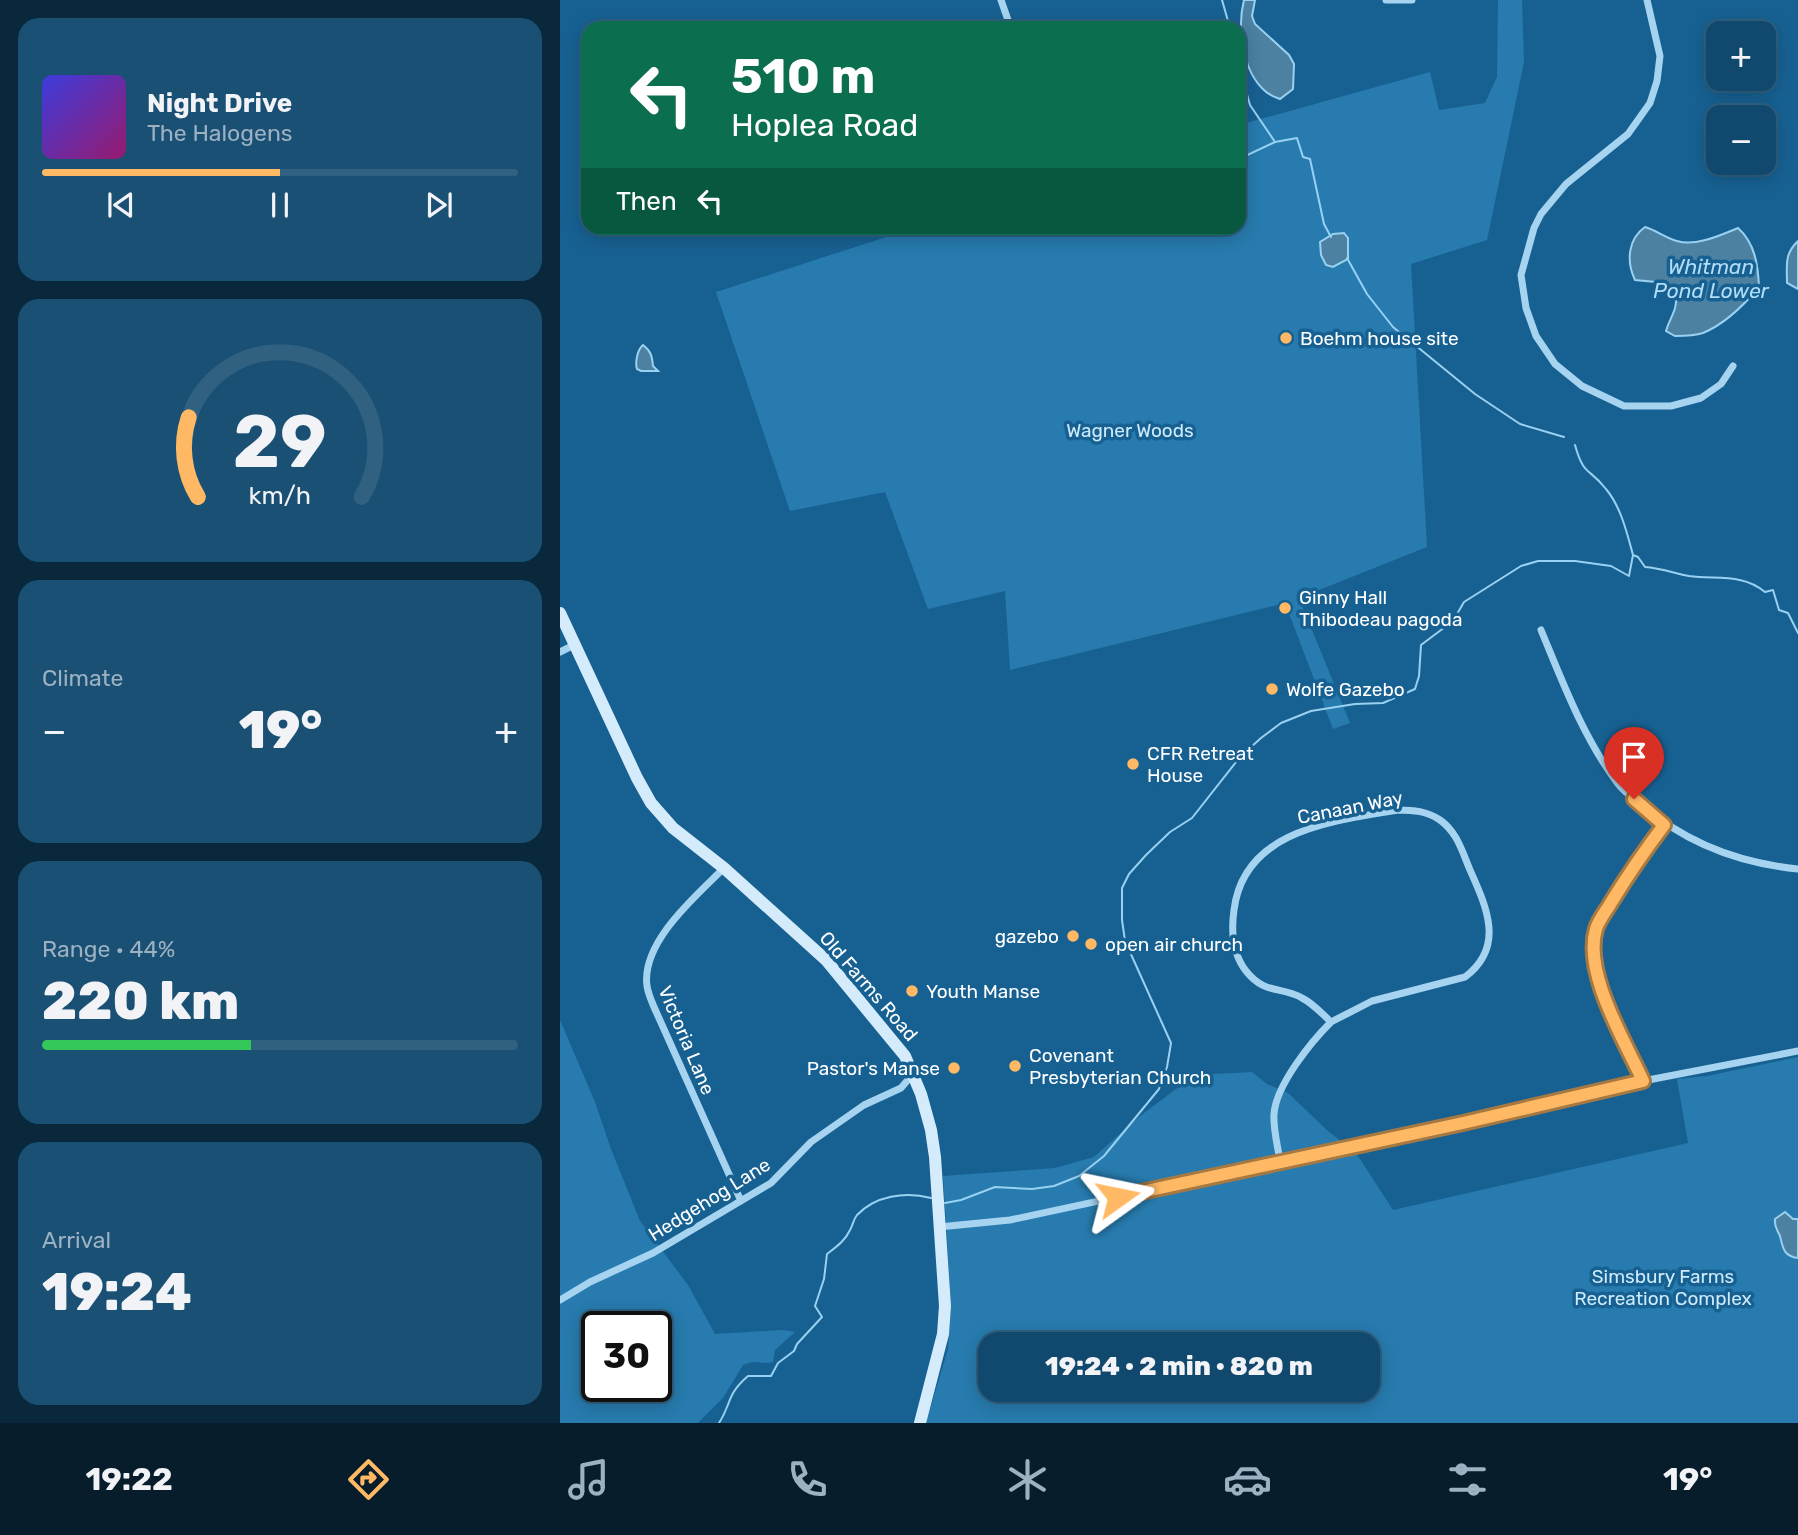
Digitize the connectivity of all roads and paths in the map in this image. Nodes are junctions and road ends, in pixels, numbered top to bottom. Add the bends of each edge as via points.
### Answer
1 (1001, 0) edge
2 (1386, 0) edge
3 (1412, 0) edge
4 (1647, 0) edge
5 (1008, 21) edge
6 (1733, 366) dead end
7 (560, 613) edge
8 (1541, 630) dead end
9 (574, 645) junction
10 (560, 652) edge
11 (1664, 825) junction
12 (724, 868) junction
13 (1798, 869) edge
14 (1331, 1022) junction
15 (1798, 1051) edge
16 (912, 1074) junction
17 (1643, 1081) junction
18 (901, 1088) junction
19 (919, 1092) junction
20 (1280, 1162) junction
21 (741, 1200) junction
22 (939, 1227) junction
23 (560, 1300) edge
24 (920, 1423) edge

1 - 5 street
2 - 3 street
4 - 6 street via 1660,56 1650,103 1628,134 1566,184 1541,214 1521,275 1526,308 1536,336 1555,364 1582,386 1624,406 1671,405 1701,398 1721,384
7 - 9 street, Old Farms Road
8 - 11 street via 1593,747 1620,787
9 - 10 street
9 - 12 street, Old Farms Road via 651,803 673,828
11 - 13 street via 1727,855
11 - 17 street via 1623,883 1594,937 1600,982
12 - 16 street, Old Farms Road via 826,960 905,1056
12 - 21 street, Victoria Lane via 660,935 646,984
14 - 14 street, Canaan Way via 1372,1001 1465,977 1484,959 1489,923 1480,892 1454,834 1427,813 1398,810 1292,834 1257,860 1238,891 1232,932 1245,970 1264,987 1301,997
14 - 20 street, Canaan Way via 1292,1073 1274,1110
15 - 17 street
16 - 18 street, Hedgehog Lane
16 - 19 street, Old Farms Road
17 - 20 street
18 - 19 street
18 - 21 street, Hedgehog Lane via 842,1119 771,1182
19 - 22 street, Old Farms Road via 935,1157
20 - 22 street via 1010,1220
21 - 23 street, Hedgehog Lane
22 - 24 street, Old Farms Road via 943,1334

